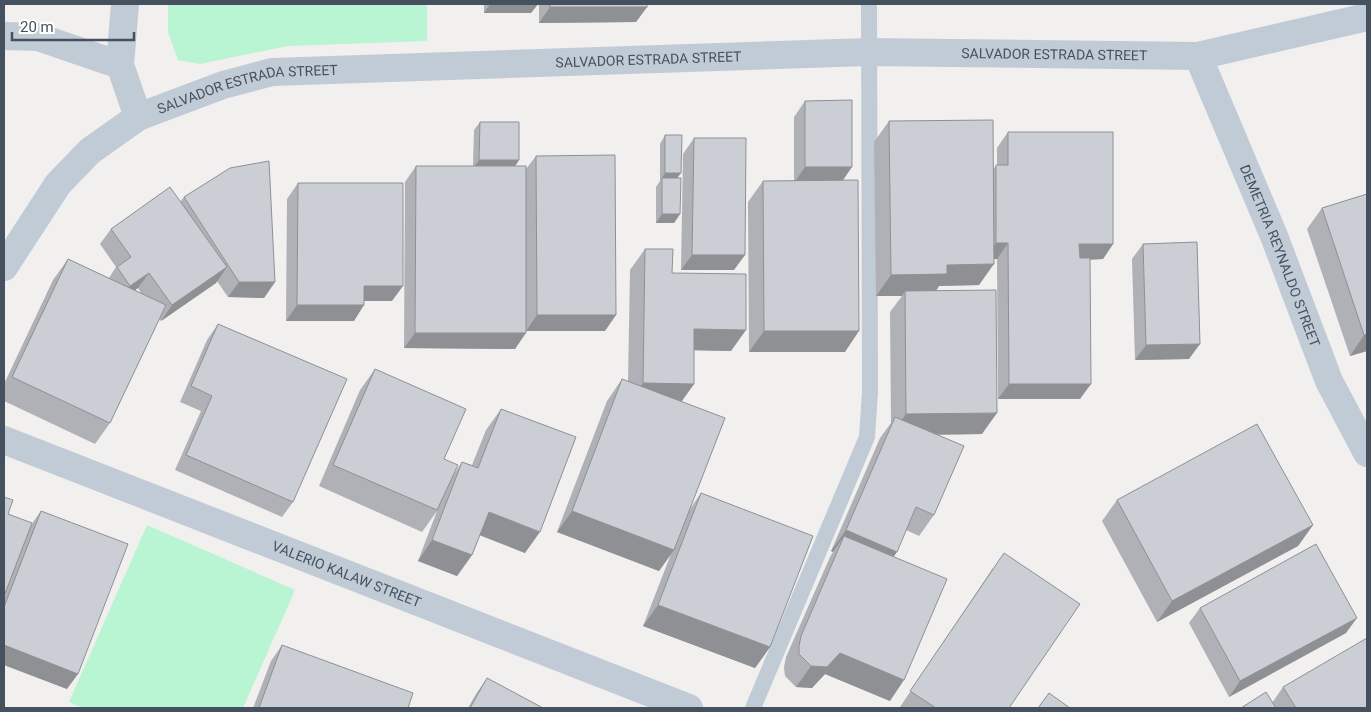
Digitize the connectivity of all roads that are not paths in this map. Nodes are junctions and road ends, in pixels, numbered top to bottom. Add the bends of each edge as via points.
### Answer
1 (126, 4) edge
2 (869, 4) edge
3 (1367, 17) edge
4 (4, 36) edge
5 (868, 52) junction
6 (1198, 56) junction
7 (120, 65) junction
8 (138, 117) junction
9 (4, 267) edge
10 (4, 440) edge
11 (1367, 452) edge
12 (690, 708) edge
13 (753, 708) edge

1 - 7 street
2 - 5 lane
3 - 6 street, SALVADOR ESTRADA STREET
4 - 7 street via 38,37
5 - 6 street, SALVADOR ESTRADA STREET
5 - 8 street, SALVADOR ESTRADA STREET via 272,72
5 - 13 lane via 870,392 866,437
6 - 11 street, DEMETRIA REYNALDO STREET via 1274,236 1329,382
7 - 8 street
8 - 9 street, SALVADOR ESTRADA STREET via 90,151 58,184
10 - 12 street, VALERIO KALAW STREET

